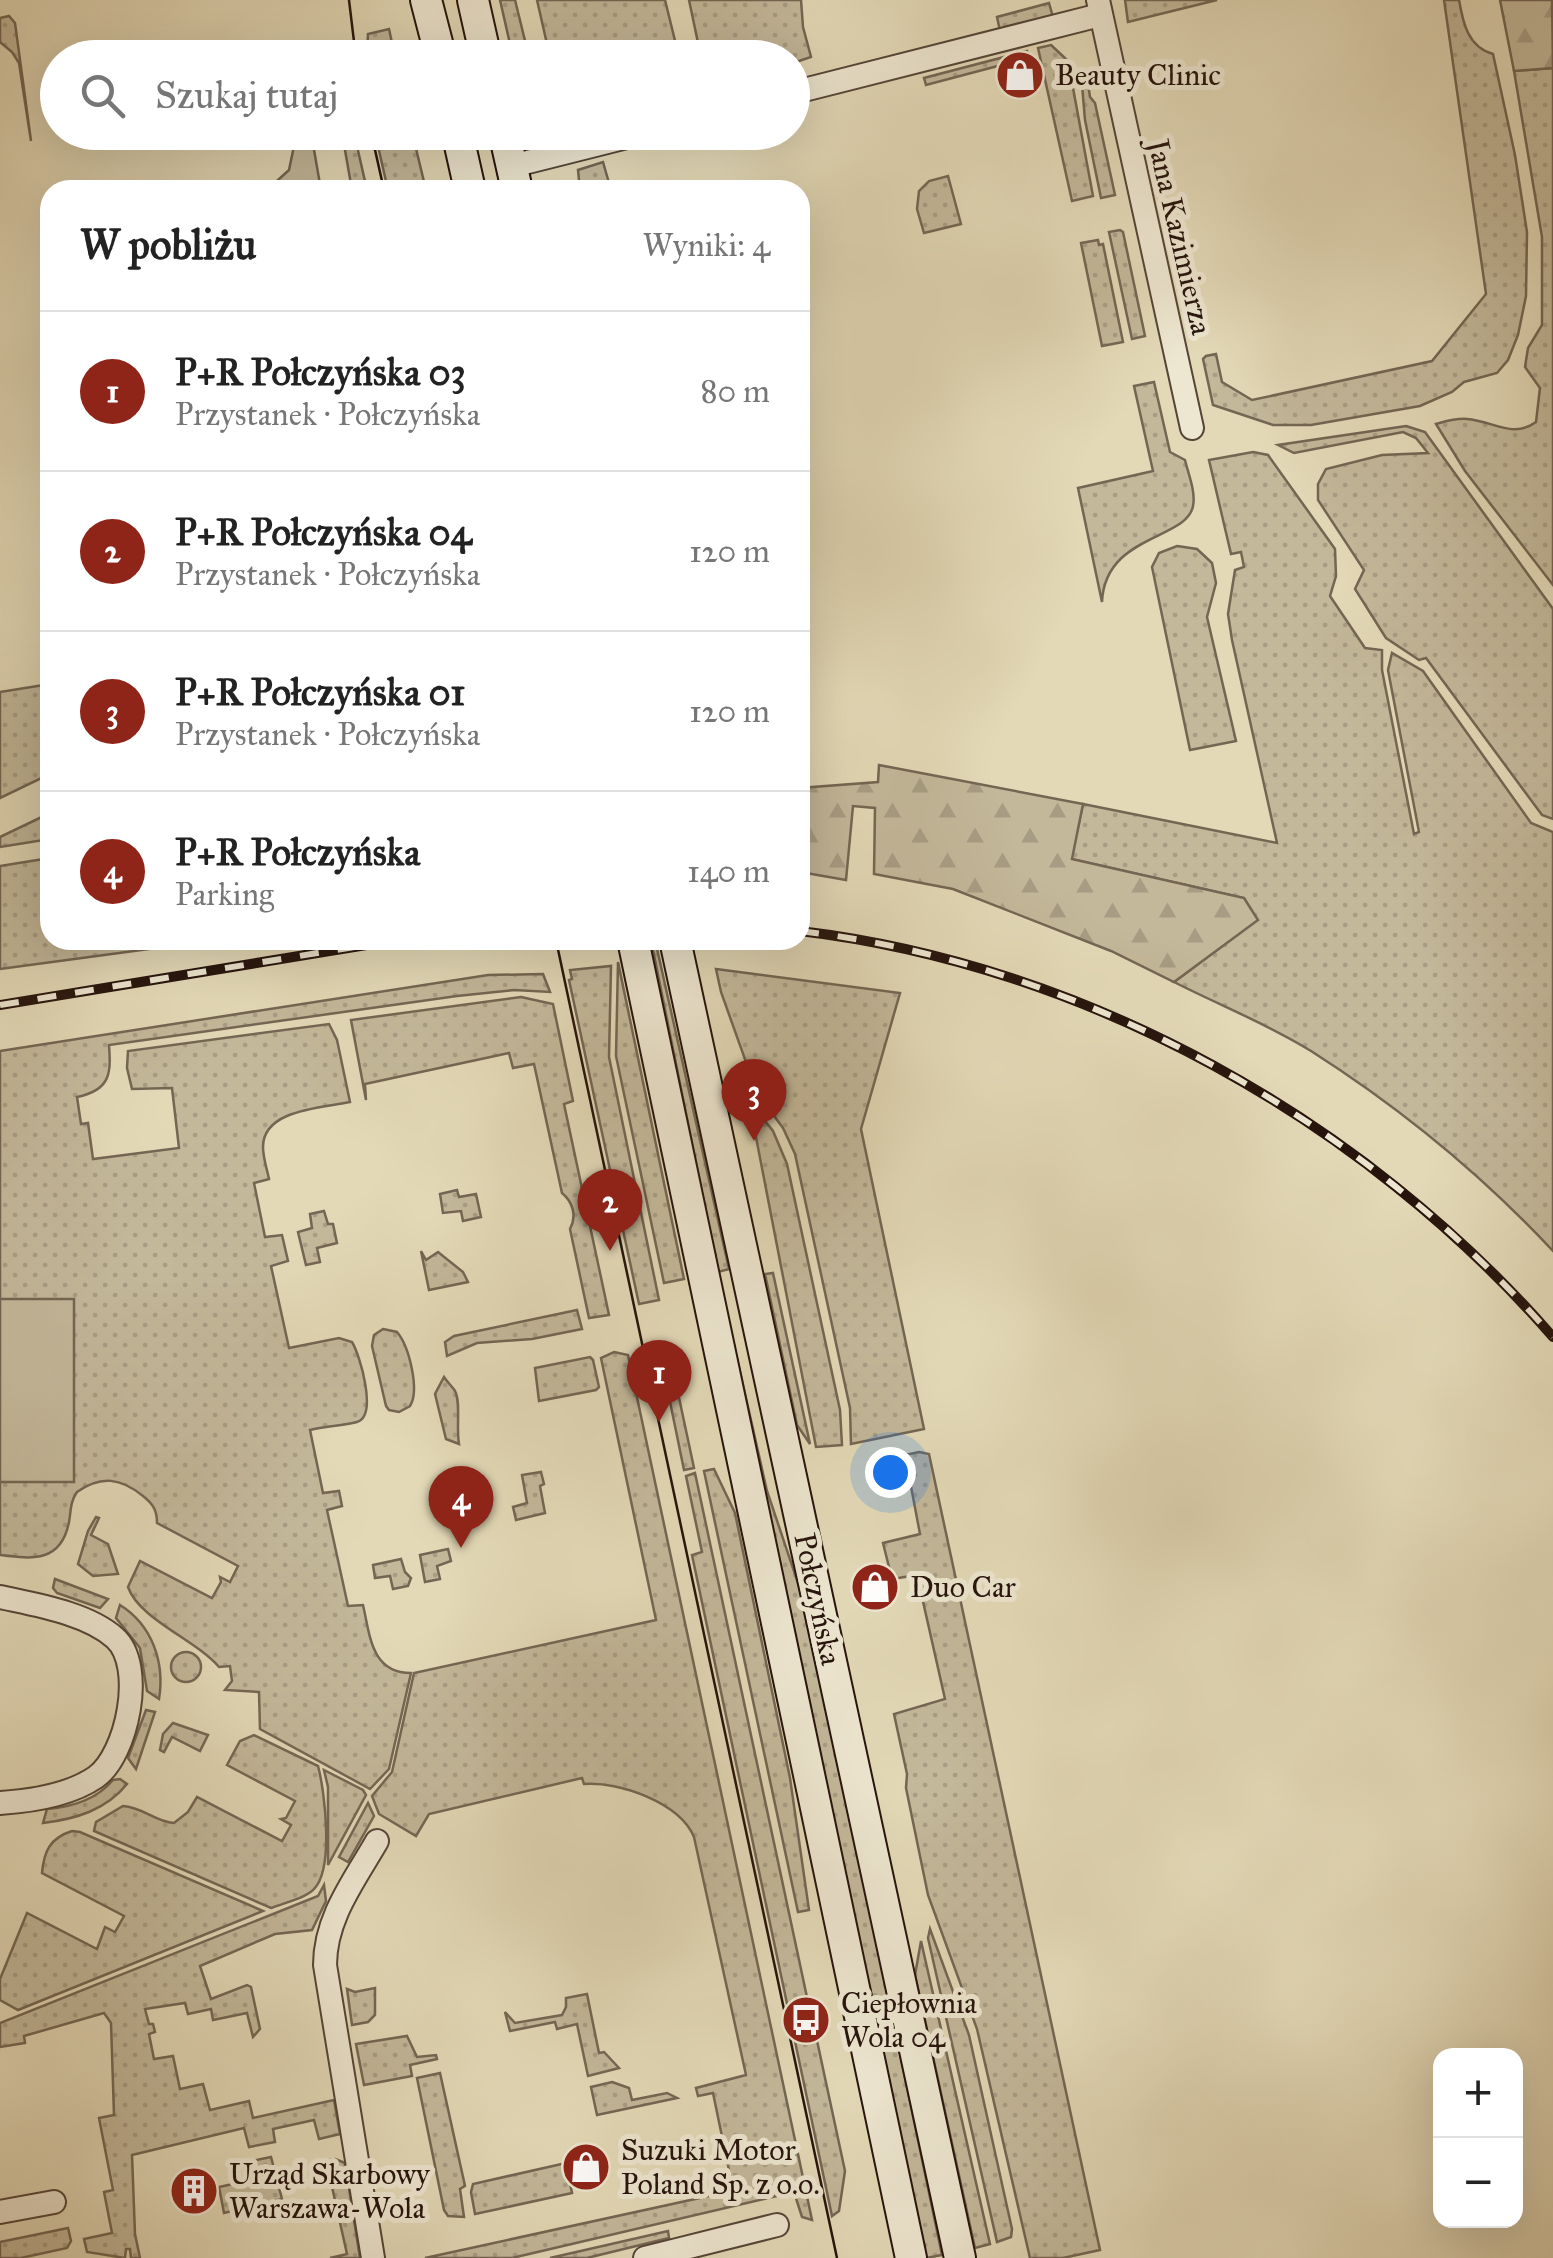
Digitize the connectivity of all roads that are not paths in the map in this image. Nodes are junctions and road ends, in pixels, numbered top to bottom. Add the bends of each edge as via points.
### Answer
1 (426, 0) edge
2 (473, 0) edge
3 (1099, 8) edge
4 (436, 40) edge
5 (482, 40) edge
6 (810, 88) edge
7 (462, 150) edge
8 (508, 150) edge
9 (596, 150) edge
10 (514, 178) edge
11 (468, 180) edge
12 (1192, 428) dead end
13 (634, 950) edge
14 (678, 950) edge
15 (0, 1597) edge
16 (0, 1802) edge
17 (376, 1841) dead end
18 (54, 2202) dead end
19 (0, 2212) edge
20 (777, 2225) dead end
21 (373, 2258) edge
22 (645, 2258) edge
23 (910, 2258) edge
24 (960, 2258) edge

1 - 4 main road
2 - 5 main road
3 - 6 street
3 - 12 street, Jana Kazimierza
7 - 11 main road
8 - 10 main road
9 - 10 street
13 - 23 main road, Połczyńska
14 - 24 main road, Połczyńska
15 - 16 street via 102,1630 128,1656 132,1679 108,1766 62,1792
17 - 21 street via 325,1943
18 - 19 street
20 - 22 street

